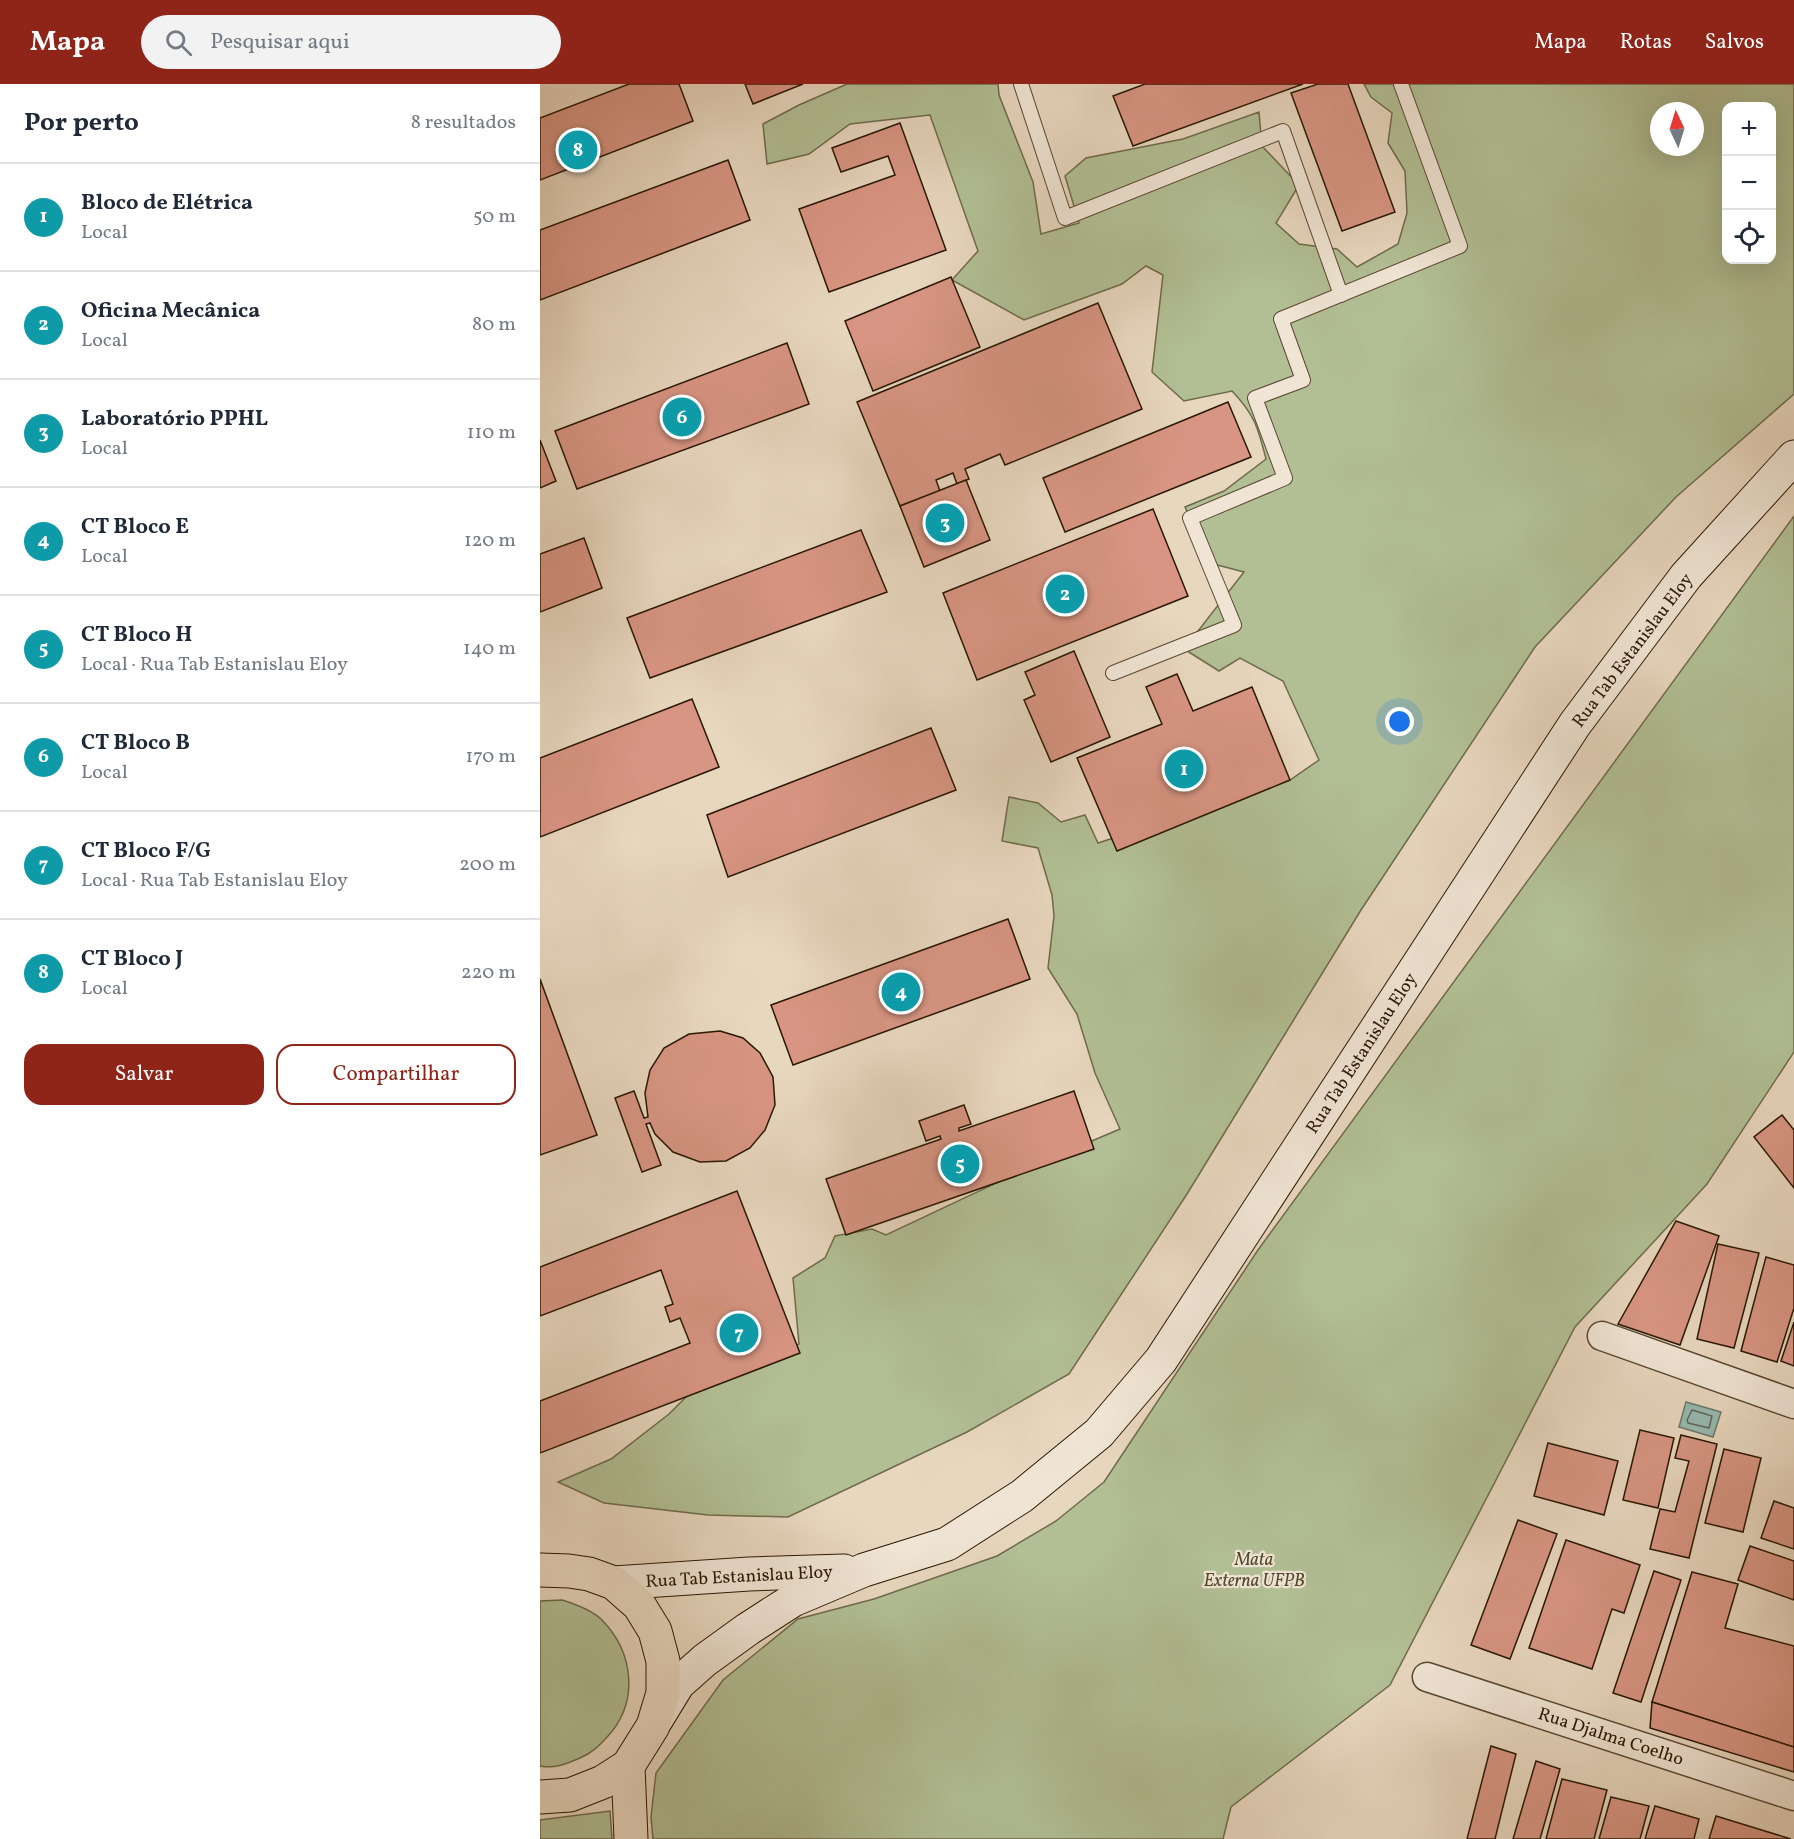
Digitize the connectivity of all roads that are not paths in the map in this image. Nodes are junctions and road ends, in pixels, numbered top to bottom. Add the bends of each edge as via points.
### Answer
1 (1021, 84) edge
2 (1401, 84) edge
3 (1341, 295) junction
4 (1794, 457) edge
5 (1113, 673) dead end
6 (1602, 1336) dead end
7 (1794, 1404) edge
8 (540, 1545) edge
9 (540, 1570) edge
10 (864, 1570) junction
11 (602, 1579) junction
12 (1427, 1677) dead end
13 (652, 1726) junction
14 (628, 1766) junction
15 (1794, 1796) edge
16 (540, 1797) edge
17 (632, 1839) edge

1 - 3 lane via 1065,218 1283,131
2 - 3 lane via 1460,246
3 - 5 lane via 1281,319 1303,380 1255,398 1285,478 1190,518 1234,625
4 - 10 street, Rua Tab Estanislau Eloy via 1686,576 1575,724 1161,1360 1099,1433 1022,1496 947,1544
6 - 7 street
8 - 11 main road
9 - 11 main road via 569,1571
10 - 11 street, Rua Tab Estanislau Eloy
10 - 13 street, Rua Tab Estanislau Eloy via 794,1600 705,1660 678,1684
11 - 13 main road via 639,1605 655,1631 663,1661 663,1693
12 - 15 street, Rua Djalma Coelho
13 - 14 main road
14 - 16 main road via 603,1782 570,1795
14 - 17 main road

